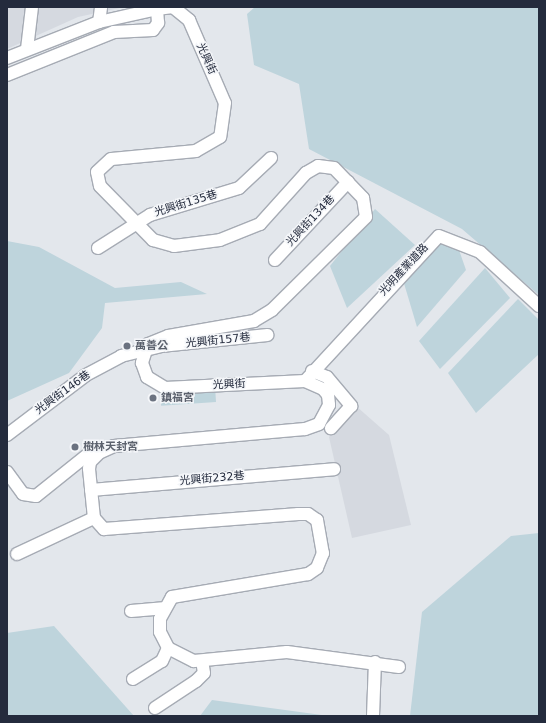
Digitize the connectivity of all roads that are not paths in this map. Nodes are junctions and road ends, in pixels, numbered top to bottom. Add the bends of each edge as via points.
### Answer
1 (32, 7) edge
2 (101, 7) edge
3 (157, 9) junction
4 (99, 22) junction
5 (27, 49) junction
6 (7, 58) edge
7 (7, 75) edge
8 (271, 158) dead end
9 (348, 182) junction
10 (134, 222) junction
11 (98, 248) dead end
12 (275, 260) dead end
13 (539, 306) edge
14 (267, 335) dead end
15 (145, 349) junction
16 (308, 376) junction
17 (331, 428) dead end
18 (7, 435) edge
19 (114, 446) junction
20 (334, 469) dead end
21 (7, 473) edge
22 (91, 490) junction
23 (94, 518) junction
24 (17, 554) dead end
25 (163, 608) junction
26 (131, 610) dead end
27 (168, 648) junction
28 (202, 661) junction
29 (375, 662) junction
30 (399, 667) dead end
31 (133, 679) dead end
32 (155, 708) dead end
33 (372, 716) edge

1 - 5 street
2 - 4 street
3 - 4 street, 光興街
3 - 7 street via 158,23 153,30 114,32
3 - 10 street, 光興街 via 173,7 189,20 225,103 224,120 220,137 196,151 111,159 97,172 100,186
4 - 5 street, 光興街
5 - 6 street, 光興街
8 - 10 street, 光興街135巷 via 239,188
9 - 10 street, 光興街 via 334,168 318,166 306,173 260,224 220,240 174,246 153,240
9 - 12 street, 光興街134巷
9 - 15 street, 光興街 via 363,198 366,217 272,310 254,322 168,336
10 - 11 street, 光興街135巷
13 - 16 street, 光明產業道路 via 480,252 440,236
14 - 15 street, 光興街157巷
15 - 16 street, 光興街 via 142,363 146,377 165,388
15 - 18 street, 光興街146巷 via 120,356 86,375
16 - 17 street via 327,377 351,406
16 - 19 street, 光興街 via 328,395 328,405 314,427
19 - 21 street via 103,442 36,496 24,494
19 - 22 street, 光興街 via 90,462
20 - 22 street, 光興街232巷
22 - 23 street, 光興街
23 - 24 street
23 - 25 street via 104,529 117,530 298,514 308,514 317,520 323,553 317,568 308,574 172,597
25 - 26 street
25 - 27 street via 160,632
27 - 28 street via 194,661
27 - 31 street via 162,661
28 - 29 street via 287,652
28 - 32 street via 204,673 196,681
29 - 30 street
29 - 33 street

